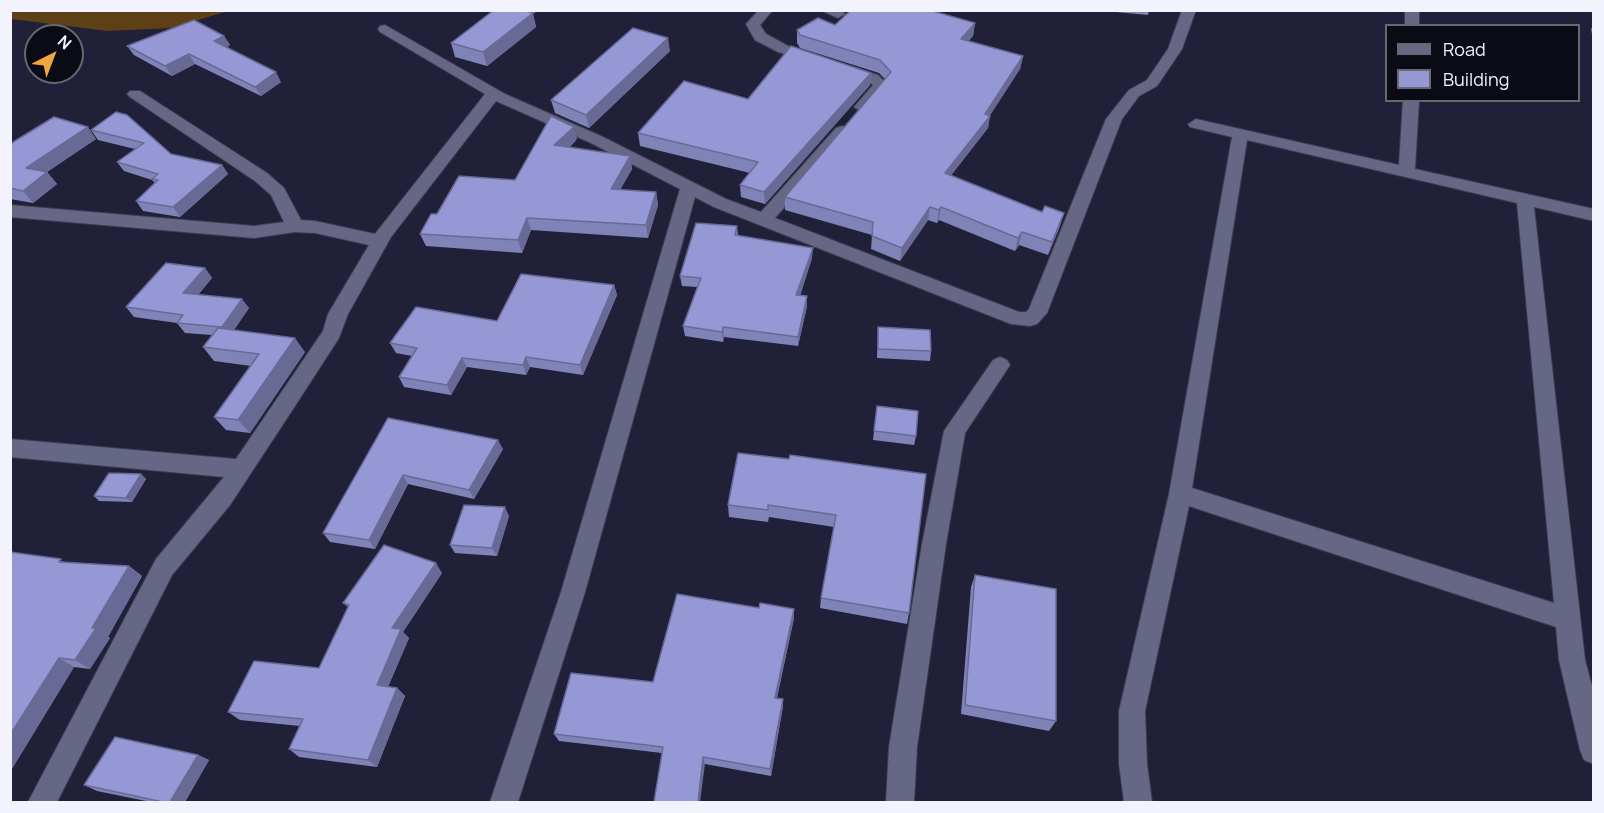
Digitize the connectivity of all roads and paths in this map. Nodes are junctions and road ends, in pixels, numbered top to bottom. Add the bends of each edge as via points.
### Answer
1 (767, 10) edge
2 (1189, 10) edge
3 (385, 29) dead end
4 (494, 93) junction
5 (135, 94) dead end
6 (1411, 102) edge
7 (1196, 124) dead end
8 (1240, 134) junction
9 (1407, 172) junction
10 (689, 188) junction
11 (1525, 199) junction
12 (10, 211) edge
13 (1593, 215) edge
14 (764, 220) junction
15 (295, 226) junction
16 (380, 241) junction
17 (1000, 365) dead end
18 (10, 448) edge
19 (242, 469) junction
20 (1180, 494) junction
21 (1567, 619) junction
22 (1593, 750) edge
23 (42, 802) edge
24 (504, 802) edge
25 (900, 802) edge
26 (1138, 802) edge

1 - 14 street via 753,24 760,37 783,49 873,78 881,85
2 - 14 street via 1175,49 1152,83 1134,93 1114,119 1036,313 1030,319 1018,319
3 - 4 street
4 - 10 street
4 - 16 street
5 - 15 street via 261,177 278,192
6 - 9 street
7 - 8 street
8 - 9 street
8 - 20 street
9 - 11 street
10 - 14 street
10 - 24 street via 573,592
11 - 13 street
11 - 21 street
12 - 15 street via 254,232
15 - 16 street
16 - 19 street via 338,314 332,333
17 - 25 street via 955,431 905,736
18 - 19 street
19 - 23 street via 164,567
20 - 21 street
20 - 26 street via 1132,711
21 - 22 street via 1572,660

